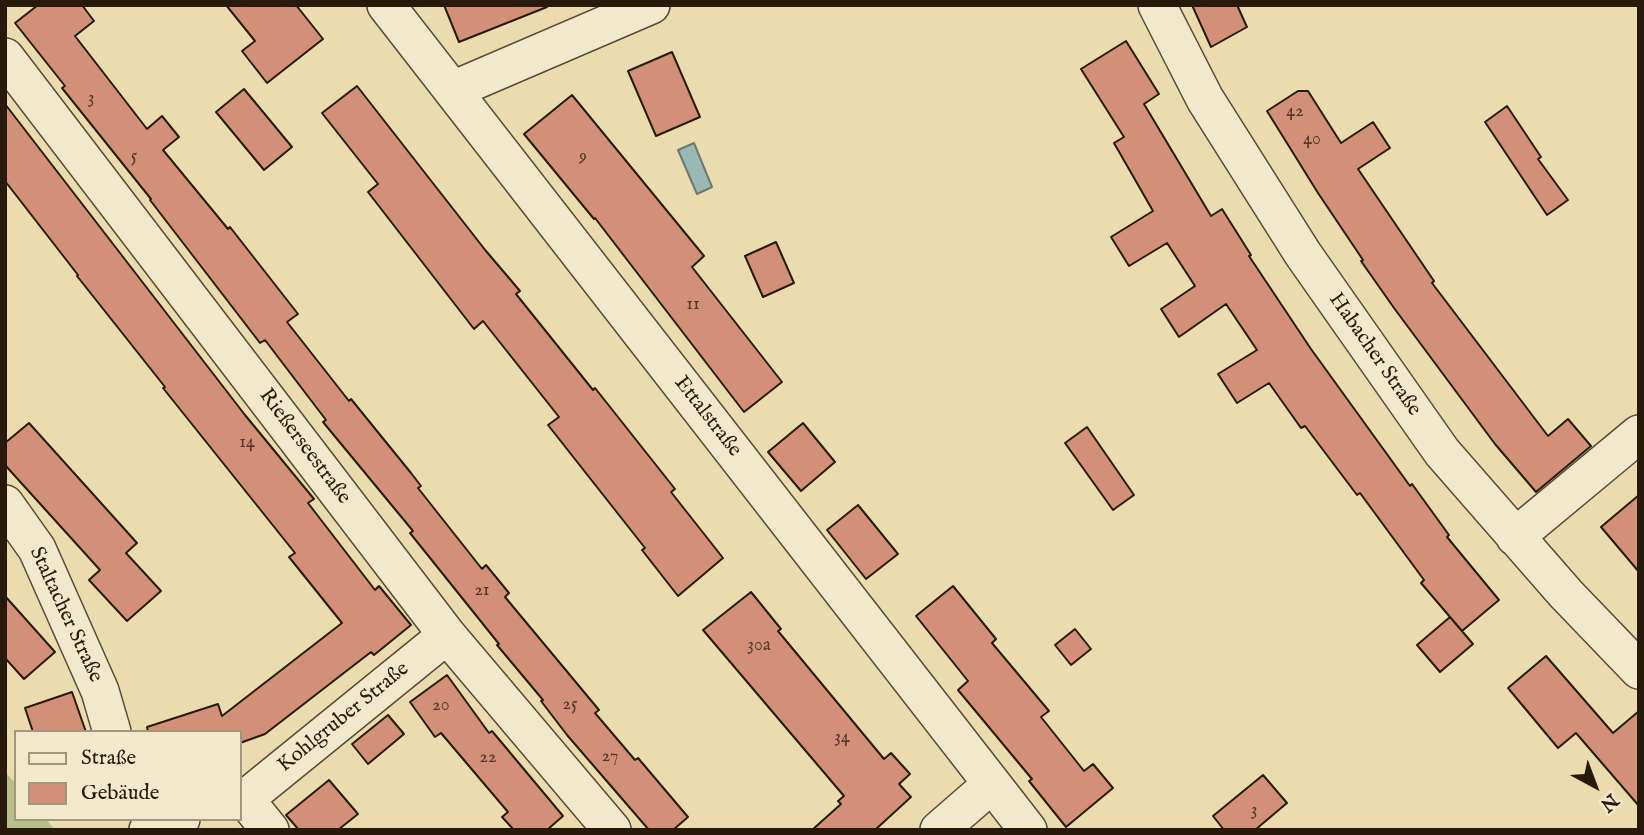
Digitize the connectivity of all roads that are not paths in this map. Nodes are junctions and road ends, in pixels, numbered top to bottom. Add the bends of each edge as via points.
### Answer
1 (386, 5) edge
2 (651, 5) edge
3 (1157, 5) edge
4 (5, 57) edge
5 (453, 90) junction
6 (1639, 434) edge
7 (5, 505) edge
8 (1515, 537) junction
9 (447, 635) junction
10 (1639, 670) edge
11 (111, 730) edge
12 (992, 784) junction
13 (242, 799) edge
14 (175, 821) edge
15 (148, 830) edge
16 (270, 830) edge
17 (612, 830) edge
18 (939, 830) edge
19 (1028, 830) edge

1 - 5 street, Ettalstraße
2 - 5 street
3 - 8 street, Habacher Straße via 1205,99 1303,254 1442,452
4 - 9 street, Rießerseestraße
5 - 12 street, Ettalstraße
6 - 8 street
7 - 11 street, Staltacher Straße via 37,549 100,691
8 - 10 street, Habacher Straße
9 - 13 street, Kohlgruber Straße
9 - 17 street, Rießerseestraße
12 - 18 street
12 - 19 street, Ettalstraße
13 - 16 street
14 - 15 street

